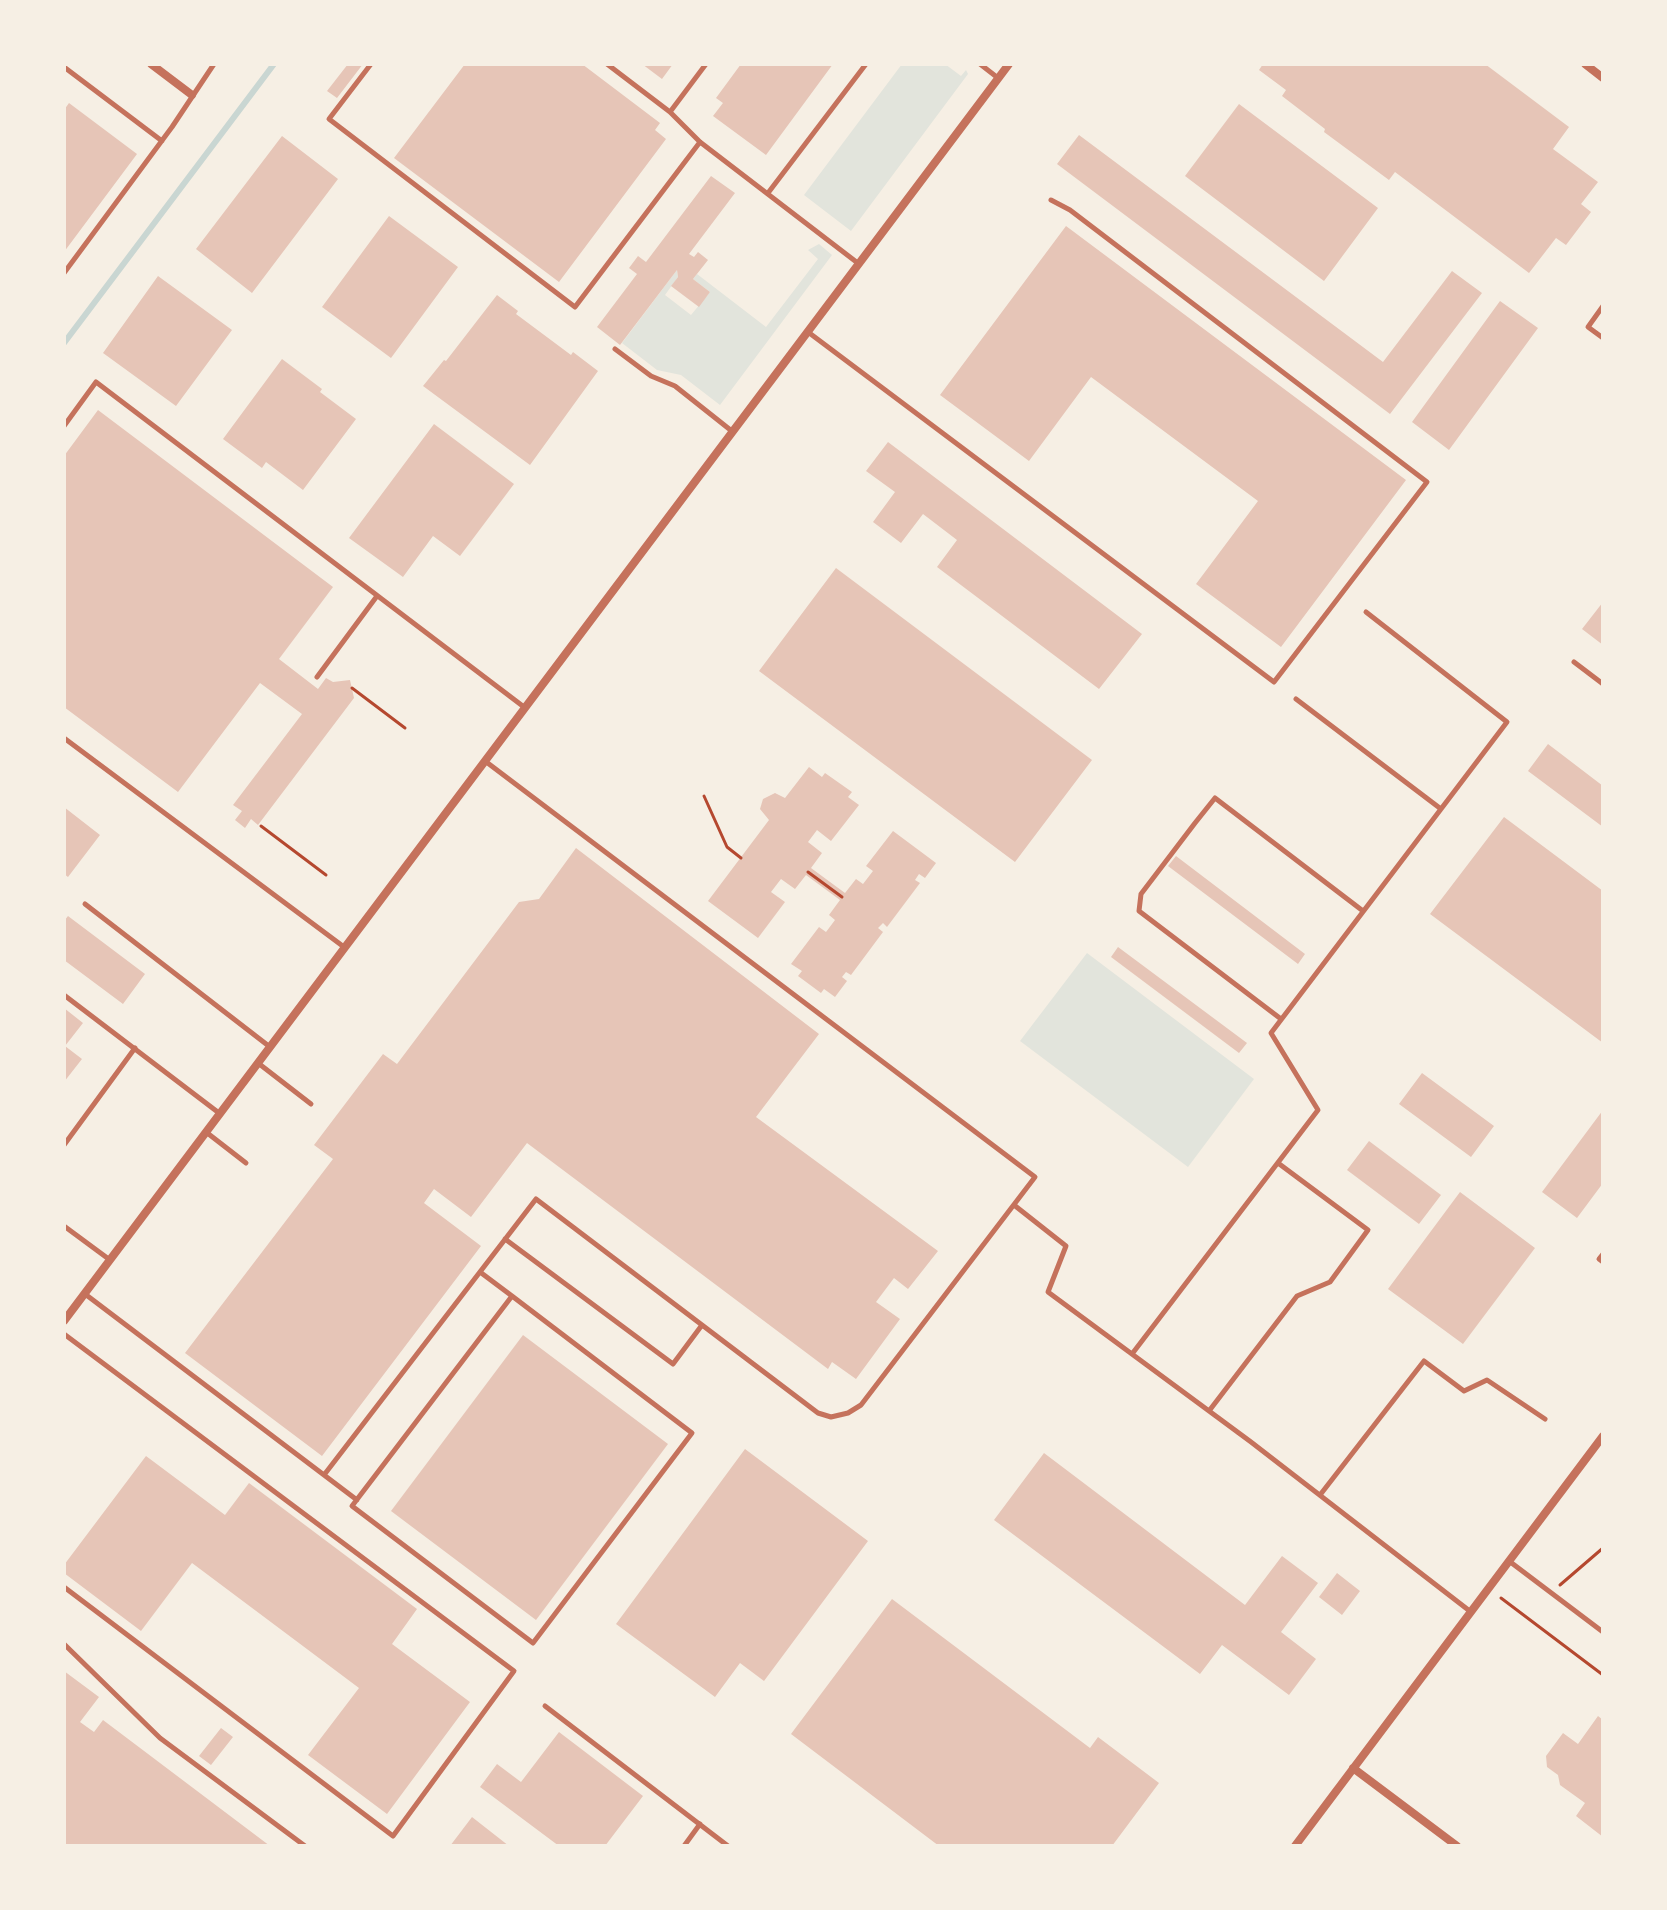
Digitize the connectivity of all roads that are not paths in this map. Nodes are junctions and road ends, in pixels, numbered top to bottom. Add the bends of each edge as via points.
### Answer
1 (151, 64) edge
2 (214, 64) edge
3 (371, 64) edge
4 (607, 64) edge
5 (706, 64) edge
6 (866, 64) edge
7 (980, 64) edge
8 (1009, 64) edge
9 (1585, 64) edge
10 (64, 65) edge
11 (999, 78) junction
12 (1603, 78) edge
13 (192, 95) junction
14 (670, 112) junction
15 (162, 141) junction
16 (700, 142) junction
17 (768, 193) junction
18 (1051, 200) dead end
19 (859, 264) junction
20 (64, 273) edge
21 (1603, 306) edge
22 (808, 332) junction
23 (1603, 338) edge
24 (615, 349) dead end
25 (64, 426) edge
26 (733, 432) junction
27 (377, 596) junction
28 (1366, 612) dead end
29 (1574, 662) dead end
30 (317, 677) dead end
31 (1603, 684) edge
32 (1296, 699) dead end
33 (525, 708) junction
34 (64, 738) edge
35 (485, 761) junction
36 (1441, 809) junction
37 (85, 904) dead end
38 (1363, 911) junction
39 (345, 947) junction
40 (64, 995) edge
41 (1281, 1019) junction
42 (270, 1047) junction
43 (135, 1048) junction
44 (258, 1063) junction
45 (311, 1104) dead end
46 (220, 1113) junction
47 (206, 1132) junction
48 (64, 1145) edge
49 (246, 1163) dead end
50 (1278, 1163) junction
51 (1014, 1205) junction
52 (64, 1226) edge
53 (505, 1239) junction
54 (1603, 1254) edge
55 (110, 1260) junction
56 (1603, 1262) edge
57 (480, 1272) junction
58 (85, 1294) junction
59 (512, 1296) junction
60 (64, 1321) edge
61 (702, 1325) junction
62 (64, 1334) edge
63 (1132, 1354) junction
64 (1209, 1411) junction
65 (1545, 1419) dead end
66 (1603, 1436) edge
67 (324, 1475) junction
68 (1320, 1495) junction
69 (357, 1500) junction
70 (1509, 1561) junction
71 (64, 1587) edge
72 (1471, 1612) junction
73 (1603, 1632) edge
74 (64, 1644) edge
75 (545, 1706) dead end
76 (1353, 1768) junction
77 (700, 1824) junction
78 (305, 1846) edge
79 (684, 1846) edge
80 (728, 1846) edge
81 (1295, 1846) edge
82 (1457, 1846) edge

1 - 13 street
2 - 13 lane
3 - 16 lane via 329,119 575,307
4 - 14 lane
5 - 14 lane
6 - 17 lane
7 - 11 lane
8 - 11 street
9 - 12 street
10 - 15 lane
11 - 19 street
13 - 15 lane
14 - 16 lane
15 - 20 lane
16 - 17 lane
17 - 19 lane
18 - 22 lane via 1427,482 1274,682
19 - 22 street
21 - 23 lane via 1588,327
22 - 26 street
24 - 26 lane via 651,376 675,386
25 - 27 lane via 96,382
26 - 33 street
27 - 30 lane
27 - 33 lane
28 - 36 lane via 1507,722
29 - 31 lane
32 - 36 lane
33 - 35 street
34 - 39 lane
35 - 39 street
35 - 51 lane via 1035,1177
36 - 38 lane
37 - 42 lane
38 - 41 lane
38 - 41 lane via 1215,798 1141,894 1139,911
39 - 42 street
40 - 43 lane
41 - 50 lane via 1271,1033 1318,1110
42 - 44 street
43 - 46 lane
43 - 48 lane
44 - 45 lane
44 - 46 street
46 - 47 street
47 - 49 lane
47 - 55 street
50 - 63 lane
50 - 64 lane via 1368,1230 1330,1282 1297,1296
51 - 61 lane via 861,1405 848,1413 818,1413
51 - 63 lane via 1066,1246 1048,1292
52 - 55 lane
53 - 57 lane
53 - 61 lane via 673,1364
53 - 61 lane via 536,1199
54 - 56 lane
55 - 58 street
57 - 59 lane
57 - 67 lane
58 - 60 street
58 - 67 lane
59 - 69 lane
59 - 69 lane via 692,1433 533,1643 352,1506
62 - 71 lane via 514,1671 393,1836
63 - 64 lane
64 - 68 lane
65 - 68 lane via 1487,1380 1464,1391 1424,1361
66 - 70 street
67 - 69 lane
68 - 72 lane
70 - 72 street
70 - 73 lane
72 - 76 street
74 - 78 lane via 160,1738
75 - 77 lane
76 - 81 street
76 - 82 street
77 - 79 lane
77 - 80 lane

